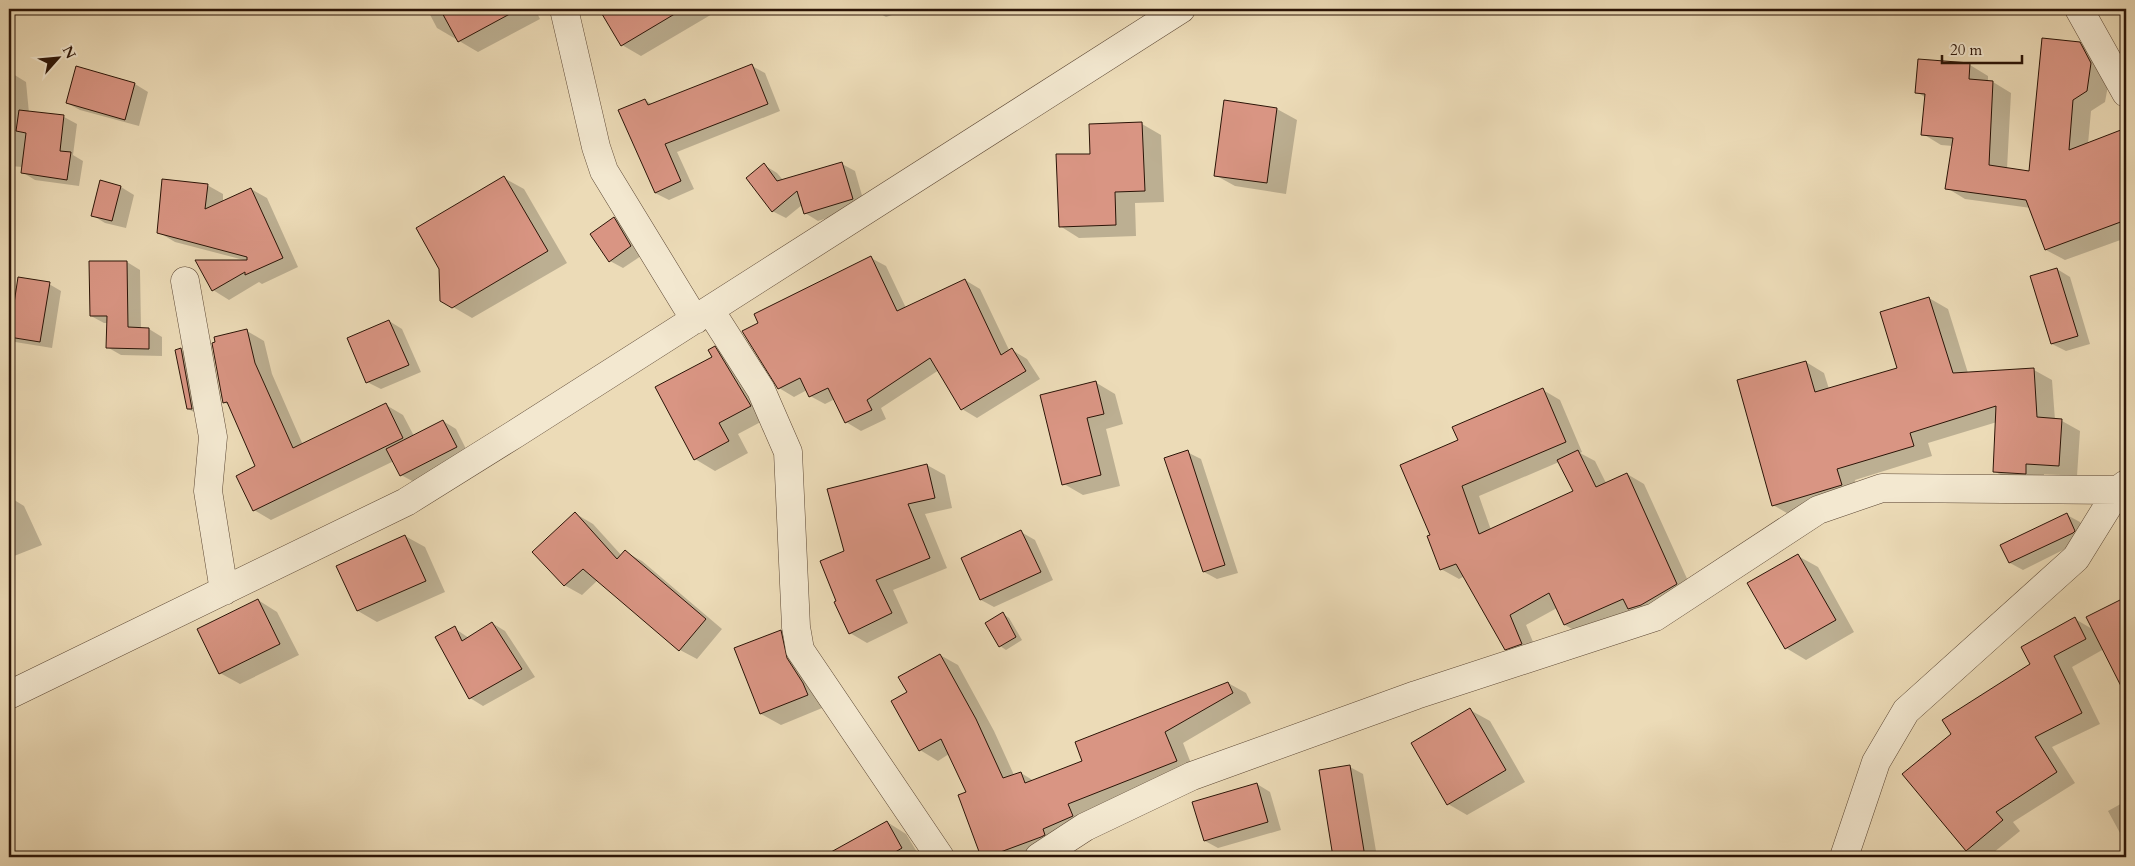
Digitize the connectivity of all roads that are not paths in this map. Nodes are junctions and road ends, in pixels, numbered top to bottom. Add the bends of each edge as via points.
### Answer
1 (564, 9) edge
2 (1181, 9) edge
3 (2079, 9) edge
4 (2126, 93) edge
5 (185, 280) dead end
6 (702, 315) junction
7 (2123, 492) edge
8 (224, 591) junction
9 (9, 695) edge
10 (940, 857) edge
11 (1039, 857) edge
12 (1844, 857) edge

1 - 6 street via 604,171
2 - 6 street
3 - 4 street
5 - 8 street via 213,437 208,491
6 - 8 street via 406,502
6 - 10 street via 761,390 788,452 796,627 800,650
7 - 11 street via 1882,488 1867,492 1818,510 1655,617 1416,695 1192,776 1085,827
7 - 12 street via 2076,558 1906,710 1876,762
8 - 9 street

